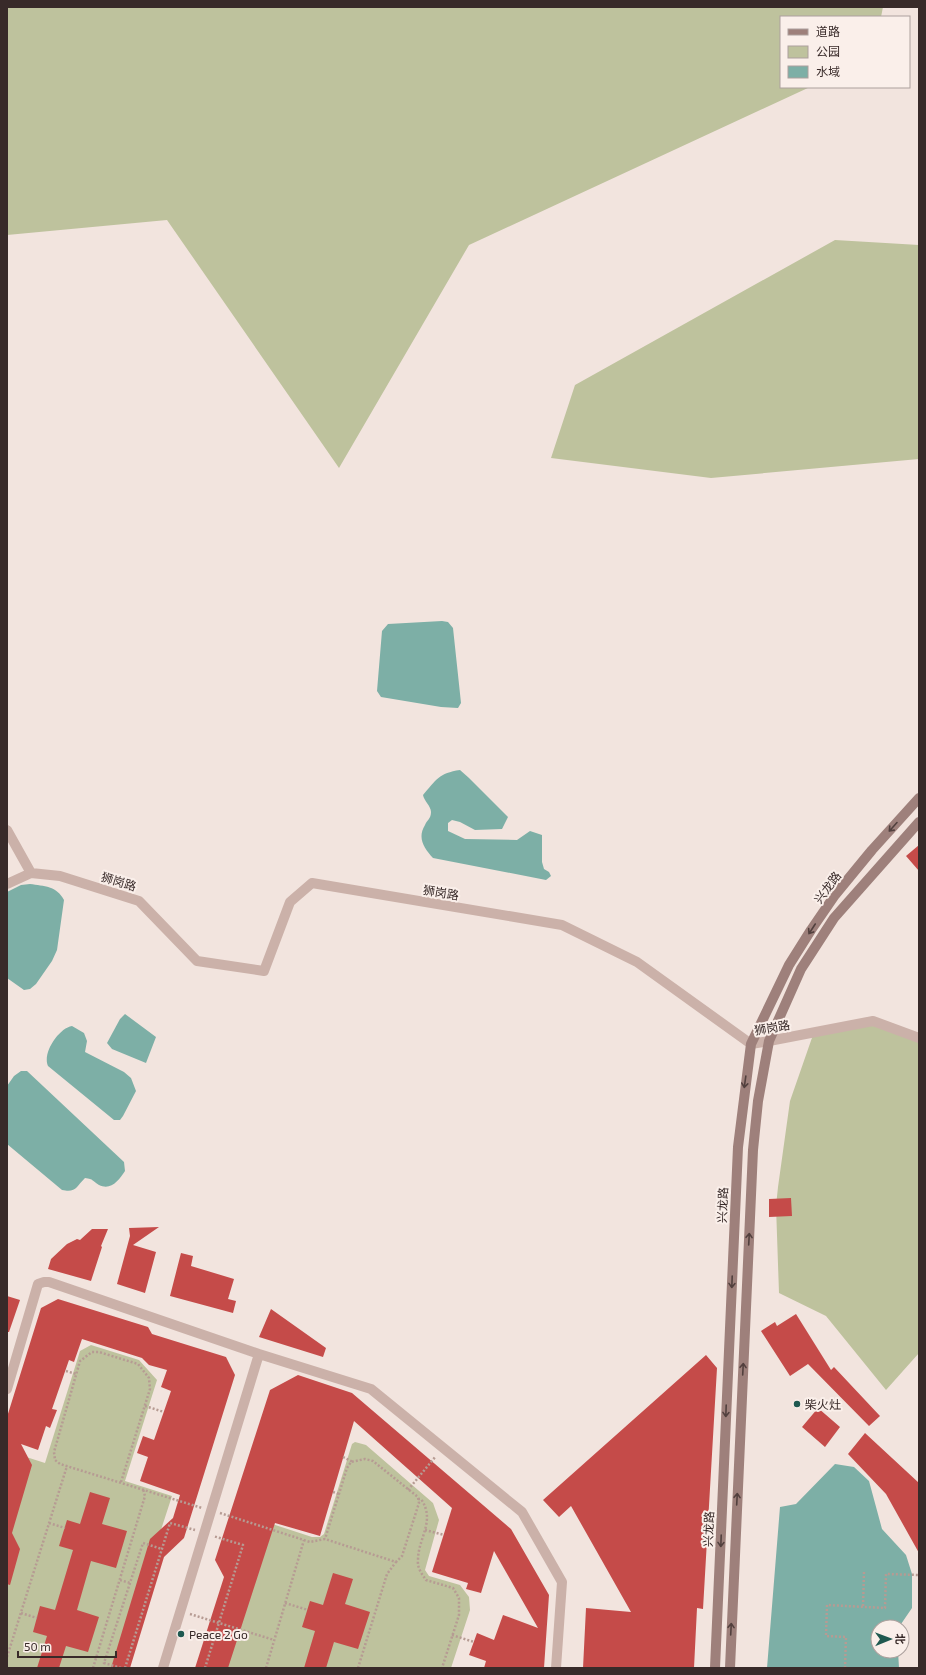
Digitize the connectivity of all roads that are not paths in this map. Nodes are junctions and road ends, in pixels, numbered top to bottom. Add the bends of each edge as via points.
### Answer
1 (919, 798) edge
2 (919, 822) edge
3 (7, 830) edge
4 (31, 873) junction
5 (7, 884) edge
6 (919, 1038) edge
7 (769, 1042) junction
8 (751, 1044) junction
9 (259, 1354) junction
10 (7, 1389) edge
11 (163, 1668) edge
12 (556, 1668) edge
13 (715, 1668) edge
14 (730, 1668) edge

1 -> 8 main road, 兴龙路 via 872,850 815,924 789,965
2 - 7 main road, 兴龙路 via 834,918 801,969
3 - 4 street
4 - 5 street
4 - 8 street, 狮岗路 via 60,876 140,901 197,960 264,971 290,902 312,883 562,925 637,962
6 - 7 street, 狮岗路 via 873,1021
7 - 8 street, 狮岗路
14 -> 7 main road, 兴龙路 via 753,1150 758,1102
8 -> 13 main road, 兴龙路 via 738,1147
9 - 10 street via 44,1282 38,1284
9 - 11 street
9 - 12 street via 371,1389 522,1512 562,1582

